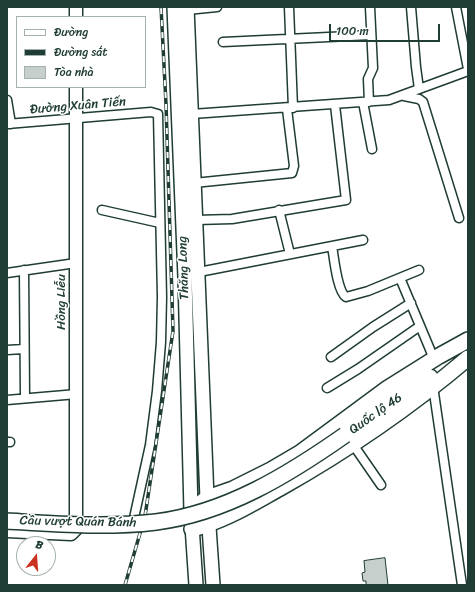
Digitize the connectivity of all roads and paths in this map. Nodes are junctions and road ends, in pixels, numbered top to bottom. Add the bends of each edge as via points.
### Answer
1 (174, 7) edge
2 (217, 7) edge
3 (289, 7) edge
4 (370, 7) edge
5 (411, 7) edge
6 (456, 7) edge
7 (187, 8) edge
8 (371, 35) junction
9 (291, 38) junction
10 (223, 42) dead end
11 (468, 70) edge
12 (76, 88) edge
13 (420, 89) junction
14 (400, 96) junction
15 (7, 100) edge
16 (366, 102) junction
17 (335, 105) junction
18 (290, 108) junction
19 (192, 114) junction
20 (75, 117) junction
21 (9, 124) edge
22 (372, 149) dead end
23 (194, 183) junction
24 (180, 184) junction
25 (102, 210) dead end
26 (279, 210) junction
27 (459, 218) dead end
28 (196, 220) junction
29 (160, 223) junction
30 (363, 240) dead end
31 (332, 246) junction
32 (290, 254) junction
33 (76, 263) junction
34 (24, 270) junction
35 (419, 270) dead end
36 (199, 272) junction
37 (7, 273) edge
38 (400, 278) junction
39 (411, 303) junction
40 (420, 326) junction
41 (468, 340) edge
42 (468, 345) edge
43 (24, 349) junction
44 (7, 350) edge
45 (468, 354) edge
46 (331, 357) dead end
47 (468, 358) edge
48 (434, 359) junction
49 (433, 386) junction
50 (327, 388) dead end
51 (407, 392) junction
52 (77, 394) junction
53 (25, 398) junction
54 (7, 400) edge
55 (348, 439) junction
56 (381, 485) dead end
57 (207, 498) junction
58 (191, 511) junction
59 (7, 514) edge
60 (26, 515) junction
61 (76, 518) junction
62 (134, 518) joint
63 (7, 521) edge
64 (210, 524) junction
65 (192, 529) junction
66 (7, 532) edge
67 (25, 533) junction
68 (196, 585) edge
69 (213, 585) edge
70 (462, 585) edge

1 - 24 main road, Thăng Long
2 - 7 street
3 - 9 street
4 - 8 street
5 - 13 street
6 - 11 street
7 - 19 main road, Thăng Long
8 - 9 street
8 - 16 street via 373,68 368,79
9 - 10 street
9 - 18 street
11 - 13 street
12 - 20 street, Hồng Liễu
13 - 14 street
14 - 16 street via 389,100
14 - 27 street via 410,96 423,102
15 - 21 street
16 - 17 street
16 - 22 street
17 - 18 street
17 - 26 street via 347,199
18 - 19 street
18 - 23 street via 294,166 292,173
19 - 23 main road, Thăng Long
20 - 21 street, Đường Xuân Tiến
20 - 29 street, Đường Xuân Tiến via 158,113
20 - 33 street, Hồng Liễu
23 - 24 main road
23 - 28 main road, Thăng Long
24 - 58 main road, Thăng Long
25 - 29 street
26 - 28 street via 232,219
26 - 32 street
28 - 36 main road, Thăng Long
29 - 62 street via 162,314 159,379 150,445
30 - 31 street
31 - 32 street
31 - 38 street via 342,294 346,297
32 - 36 street
33 - 34 street
33 - 52 street, Hồng Liễu
34 - 37 street
34 - 43 street
35 - 38 street
36 - 57 main road, Thăng Long
38 - 39 street
39 - 40 street
39 - 46 street
40 - 48 street
40 - 50 street
41 - 48 highway
42 - 51 highway, Quốc lộ 46
43 - 44 street
43 - 53 street
45 - 51 highway, Quốc lộ 46
47 - 49 highway
48 - 57 highway via 388,388 300,453 233,489
49 - 55 highway
49 - 70 street
51 - 55 highway, Quốc lộ 46
52 - 53 street
52 - 61 street, Hồng Liễu
53 - 54 street
55 - 56 street
55 - 63 highway, Cầu vượt Quán Bánh, bridge via 246,495 188,516 128,524
55 - 64 highway via 314,469 233,515
57 - 58 highway
57 - 64 main road, Thăng Long
58 - 65 main road, Thăng Long
59 - 60 street
60 - 61 street
60 - 67 street
61 - 62 street
61 - 67 street via 76,530 71,534
64 - 65 highway
64 - 69 main road, Thăng Long
65 - 68 main road, Thăng Long
66 - 67 street

